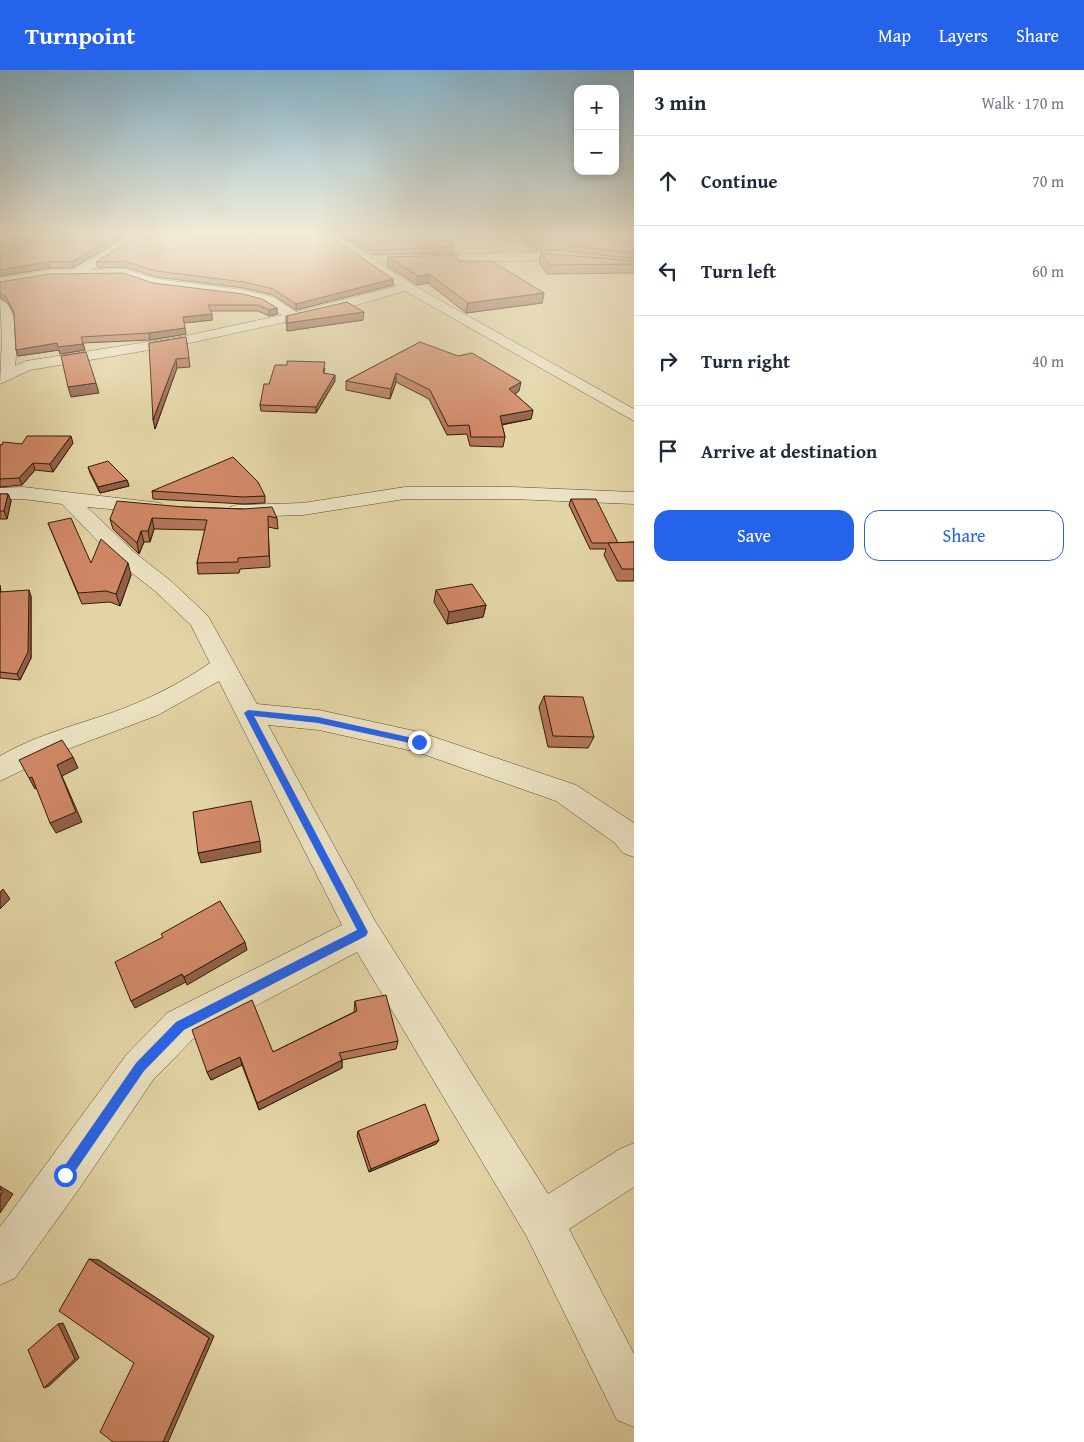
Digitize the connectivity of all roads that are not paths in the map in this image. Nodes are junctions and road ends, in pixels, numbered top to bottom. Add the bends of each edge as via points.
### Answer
1 (264, 299) edge
2 (364, 299) edge
3 (428, 299) edge
4 (0, 304) edge
5 (294, 316) junction
6 (3, 376) edge
7 (634, 416) edge
8 (0, 494) edge
9 (634, 498) edge
10 (68, 499) junction
11 (172, 508) edge
12 (222, 511) edge
13 (224, 665) junction
14 (248, 713) junction
15 (0, 770) edge
16 (634, 844) edge
17 (363, 932) junction
18 (634, 1163) edge
19 (542, 1222) junction
20 (0, 1263) edge
21 (634, 1403) edge

1 - 5 street
2 - 5 street
3 - 7 street
4 - 6 street via 6,314 11,346
5 - 6 street via 185,340 26,366
8 - 10 street via 23,493
9 - 12 street via 405,493 303,509
10 - 11 street
10 - 13 street via 126,557 200,621
13 - 14 street
13 - 15 street via 202,682 138,713 48,746
14 - 16 street via 318,720 419,742 566,793 626,834
14 - 17 street
17 - 19 street
17 - 20 street via 180,1026 140,1067
18 - 19 street
19 - 21 street

